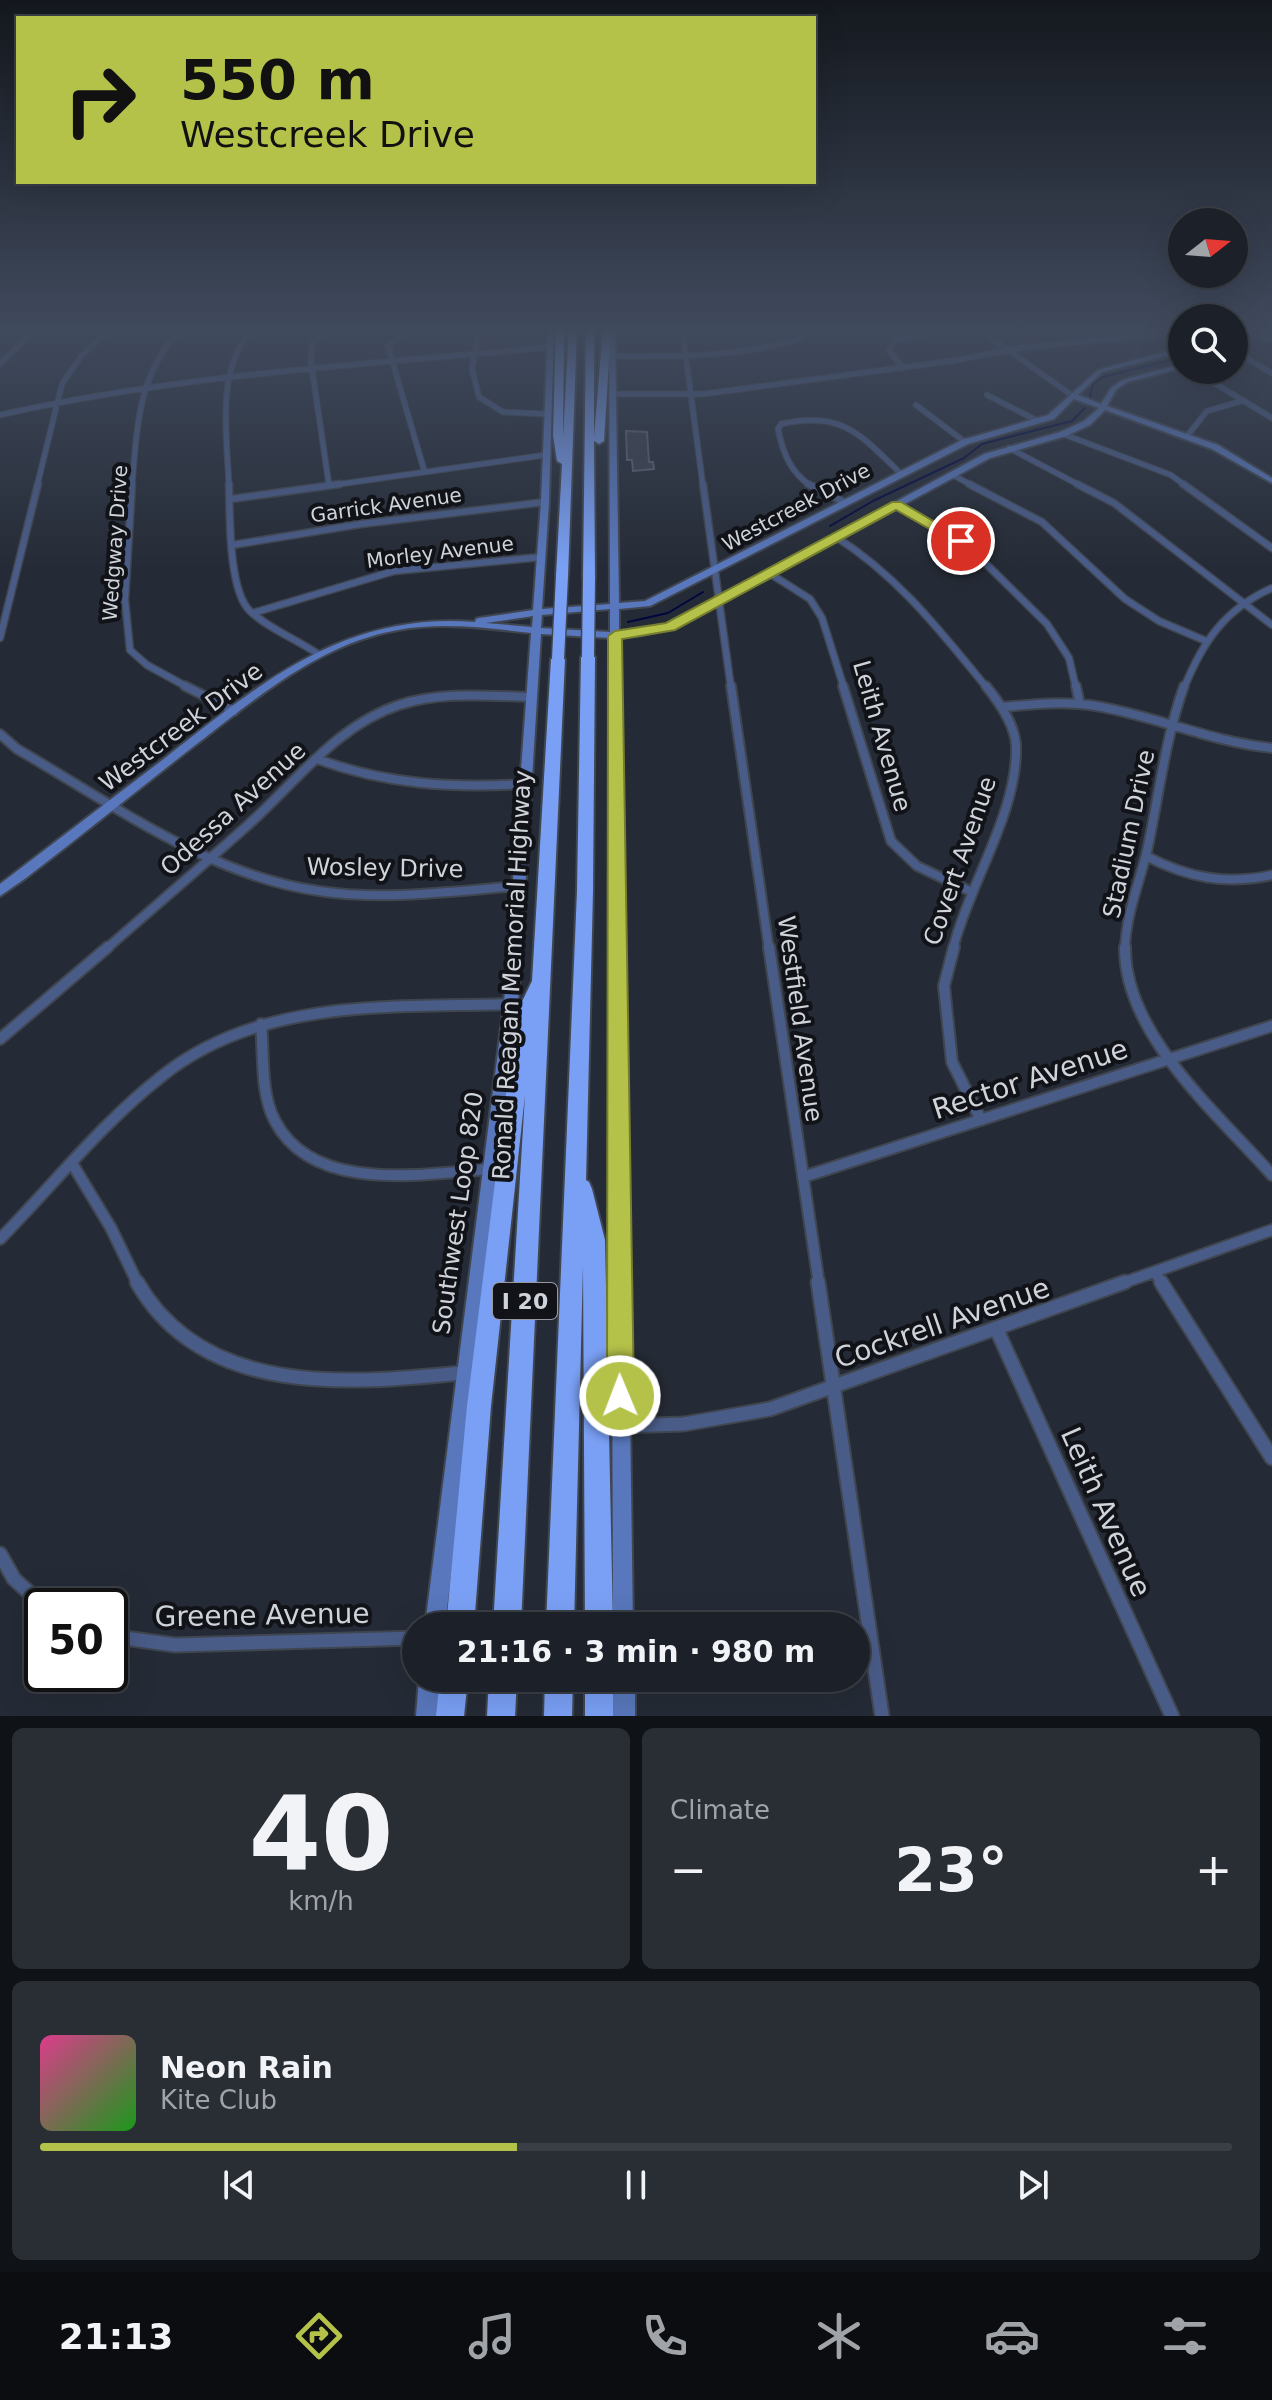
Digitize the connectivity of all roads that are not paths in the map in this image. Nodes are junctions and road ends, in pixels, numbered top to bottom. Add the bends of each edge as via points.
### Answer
1 (30, 408) edge
2 (55, 408) edge
3 (143, 408) edge
4 (229, 408) edge
5 (318, 408) edge
6 (406, 408) edge
7 (501, 408) edge
8 (546, 408) edge
9 (559, 408) edge
10 (570, 408) edge
11 (589, 408) edge
12 (602, 408) edge
13 (612, 408) edge
14 (691, 408) edge
15 (920, 408) edge
16 (1013, 408) edge
17 (1063, 408) edge
18 (1102, 408) joint
19 (1218, 408) edge
20 (546, 414) junction
21 (0, 415) edge
22 (1038, 421) junction
23 (1063, 434) junction
24 (1187, 436) junction
25 (965, 442) junction
26 (1009, 448) junction
27 (545, 455) junction
28 (589, 459) junction
29 (424, 470) junction
30 (568, 470) junction
31 (900, 473) junction
32 (953, 475) junction
33 (1272, 481) edge
34 (329, 485) junction
35 (231, 499) junction
36 (545, 502) junction
37 (844, 502) junction
38 (896, 505) junction
39 (836, 537) junction
40 (232, 545) junction
41 (1272, 548) edge
42 (541, 557) junction
43 (714, 571) junction
44 (769, 573) junction
45 (1272, 588) edge
46 (718, 601) junction
47 (1242, 603) junction
48 (614, 608) junction
49 (538, 612) junction
50 (253, 613) junction
51 (452, 624) junction
52 (1272, 625) edge
53 (536, 631) junction
54 (615, 636) junction
55 (0, 638) edge
56 (1206, 641) junction
57 (318, 654) junction
58 (532, 697) junction
59 (1080, 704) junction
60 (1003, 707) junction
61 (234, 711) junction
62 (1173, 726) junction
63 (0, 734) edge
64 (1272, 748) edge
65 (317, 759) junction
66 (526, 784) junction
67 (114, 803) junction
68 (213, 856) junction
69 (1146, 856) junction
70 (1272, 875) edge
71 (520, 886) junction
72 (0, 891) edge
73 (972, 892) junction
74 (543, 976) junction
75 (511, 1004) junction
76 (261, 1024) junction
77 (1272, 1026) edge
78 (0, 1039) edge
79 (1172, 1058) junction
80 (981, 1120) junction
81 (73, 1165) junction
82 (577, 1167) junction
83 (490, 1169) junction
84 (1272, 1175) edge
85 (803, 1177) junction
86 (1272, 1230) edge
87 (0, 1239) edge
88 (1156, 1274) junction
89 (996, 1328) junction
90 (463, 1373) junction
91 (834, 1386) junction
92 (621, 1426) junction
93 (1272, 1458) edge
94 (0, 1554) edge
95 (24, 1588) edge
96 (437, 1612) edge
97 (461, 1612) edge
98 (508, 1612) edge
99 (561, 1612) edge
100 (599, 1612) edge
101 (623, 1612) edge
102 (128, 1638) edge
103 (402, 1638) edge
104 (429, 1692) edge
105 (453, 1692) edge
106 (502, 1692) edge
107 (559, 1692) edge
108 (599, 1692) edge
109 (624, 1692) edge
110 (427, 1716) edge
111 (450, 1716) edge
112 (501, 1716) edge
113 (558, 1716) edge
114 (599, 1716) edge
115 (624, 1716) edge
116 (882, 1716) edge
117 (1172, 1716) edge

1 - 21 street
2 - 55 street
3 - 61 street, Wedgway Drive via 125,638 140,661
4 - 35 street
5 - 34 street
6 - 29 street
7 - 20 street
8 - 20 street, Southwest Loop 820
9 - 30 highway via 558,455
10 - 30 highway, Ronald Reagan Memorial Highway / I 20
11 - 28 highway, I 20
12 - 28 highway via 598,449
13 - 48 street
14 - 43 street, Westfield Avenue
15 - 25 street
16 - 22 street
17 - 22 street, Westcreek Drive
18 - 23 street, Westcreek Drive via 1087,423
18 - 24 street
19 - 24 street via 1207,411
20 - 27 street, Southwest Loop 820
22 - 25 street, Westcreek Drive
23 - 26 street, Westcreek Drive
23 - 41 street via 1171,475
24 - 33 street via 1230,454
25 - 31 street, Westcreek Drive
26 - 32 street, Westcreek Drive
26 - 47 street via 1114,503
27 - 29 street
27 - 36 street, Southwest Loop 820
28 - 82 highway, I 20, bridge
29 - 34 street
30 - 74 highway, Ronald Reagan Memorial Highway / I 20, bridge
31 - 37 street, Westcreek Drive
31 - 37 street via 851,427 833,418 790,422 778,429 785,460 798,478
32 - 38 street, Westcreek Drive
32 - 56 street via 1042,522 1125,599
34 - 35 street
35 - 40 street
36 - 40 street, Garrick Avenue
36 - 42 street, Southwest Loop 820
37 - 43 street, Westcreek Drive
38 - 39 street, Westcreek Drive
38 - 59 street via 961,541 1047,624 1069,658
39 - 44 street, Westcreek Drive
39 - 60 street, Covert Avenue via 900,584
40 - 50 street via 237,590
42 - 49 street, Southwest Loop 820
42 - 50 street, Morley Avenue via 394,571
43 - 46 street, Westfield Avenue
43 - 48 street, Westcreek Drive via 647,604
44 - 46 street, Westcreek Drive
44 - 73 street, Leith Avenue via 810,599 822,618 891,841 917,867
45 - 47 street, Stadium Drive
46 - 54 street, Westcreek Drive via 670,627
46 - 85 street, Westfield Avenue
47 - 52 street
47 - 56 street, Stadium Drive
48 - 49 street, Westcreek Drive
48 - 54 street
49 - 51 street, Westcreek Drive
49 - 53 street, Southwest Loop 820
50 - 57 street
51 - 53 street, Westcreek Drive
51 - 57 street, Westcreek Drive via 397,628
53 - 54 street, Westcreek Drive
53 - 58 street, Southwest Loop 820
54 - 92 street
56 - 62 street, Stadium Drive via 1191,666
57 - 61 street, Westcreek Drive
58 - 65 street, Odessa Avenue via 456,697 393,707 365,721
58 - 66 street, Southwest Loop 820
59 - 60 street
59 - 62 street
60 - 73 street, Covert Avenue via 1016,745 1012,786
61 - 67 street, Westcreek Drive
62 - 64 street via 1211,740
62 - 69 street, Stadium Drive
63 - 67 street, Wosley Drive via 17,749
65 - 66 street via 358,776 416,787
65 - 68 street, Odessa Avenue
66 - 71 street, Southwest Loop 820
67 - 68 street, Wosley Drive
67 - 72 street, Westcreek Drive
68 - 71 street, Wosley Drive via 252,874 314,891
68 - 78 street, Odessa Avenue
69 - 70 street via 1173,871 1228,884
69 - 79 street, Stadium Drive via 1129,910 1126,970 1137,1010
71 - 75 street, Southwest Loop 820
73 - 80 street, Covert Avenue via 951,945 944,986 952,1062
74 - 97 highway via 525,1014 479,1406
74 - 98 highway, Ronald Reagan Memorial Highway / I 20
75 - 76 street via 331,1012
75 - 83 street, Southwest Loop 820
76 - 81 street via 225,1036 176,1066 119,1115
76 - 83 street via 276,1122 290,1143 308,1155 359,1173 384,1175
77 - 79 street, Rector Avenue
79 - 80 street, Rector Avenue
79 - 84 street, Stadium Drive
80 - 85 street, Rector Avenue
81 - 87 street
81 - 90 street via 157,1312 212,1353 276,1376 329,1381
82 - 99 highway, I 20
82 - 100 highway via 594,1240
83 - 90 street, Southwest Loop 820
85 - 91 street, Westfield Avenue
86 - 88 street, Cockrell Avenue
88 - 89 street, Cockrell Avenue
88 - 93 street
89 - 91 street, Cockrell Avenue
89 - 117 street, Leith Avenue
90 - 96 street, Southwest Loop 820
91 - 92 street, Cockrell Avenue via 770,1409 684,1424
91 - 116 street, Westfield Avenue
92 - 101 street
94 - 95 street
102 - 103 street, Greene Avenue via 175,1645
104 - 110 street
105 - 111 highway
106 - 112 highway
107 - 113 highway
108 - 114 highway
109 - 115 street

